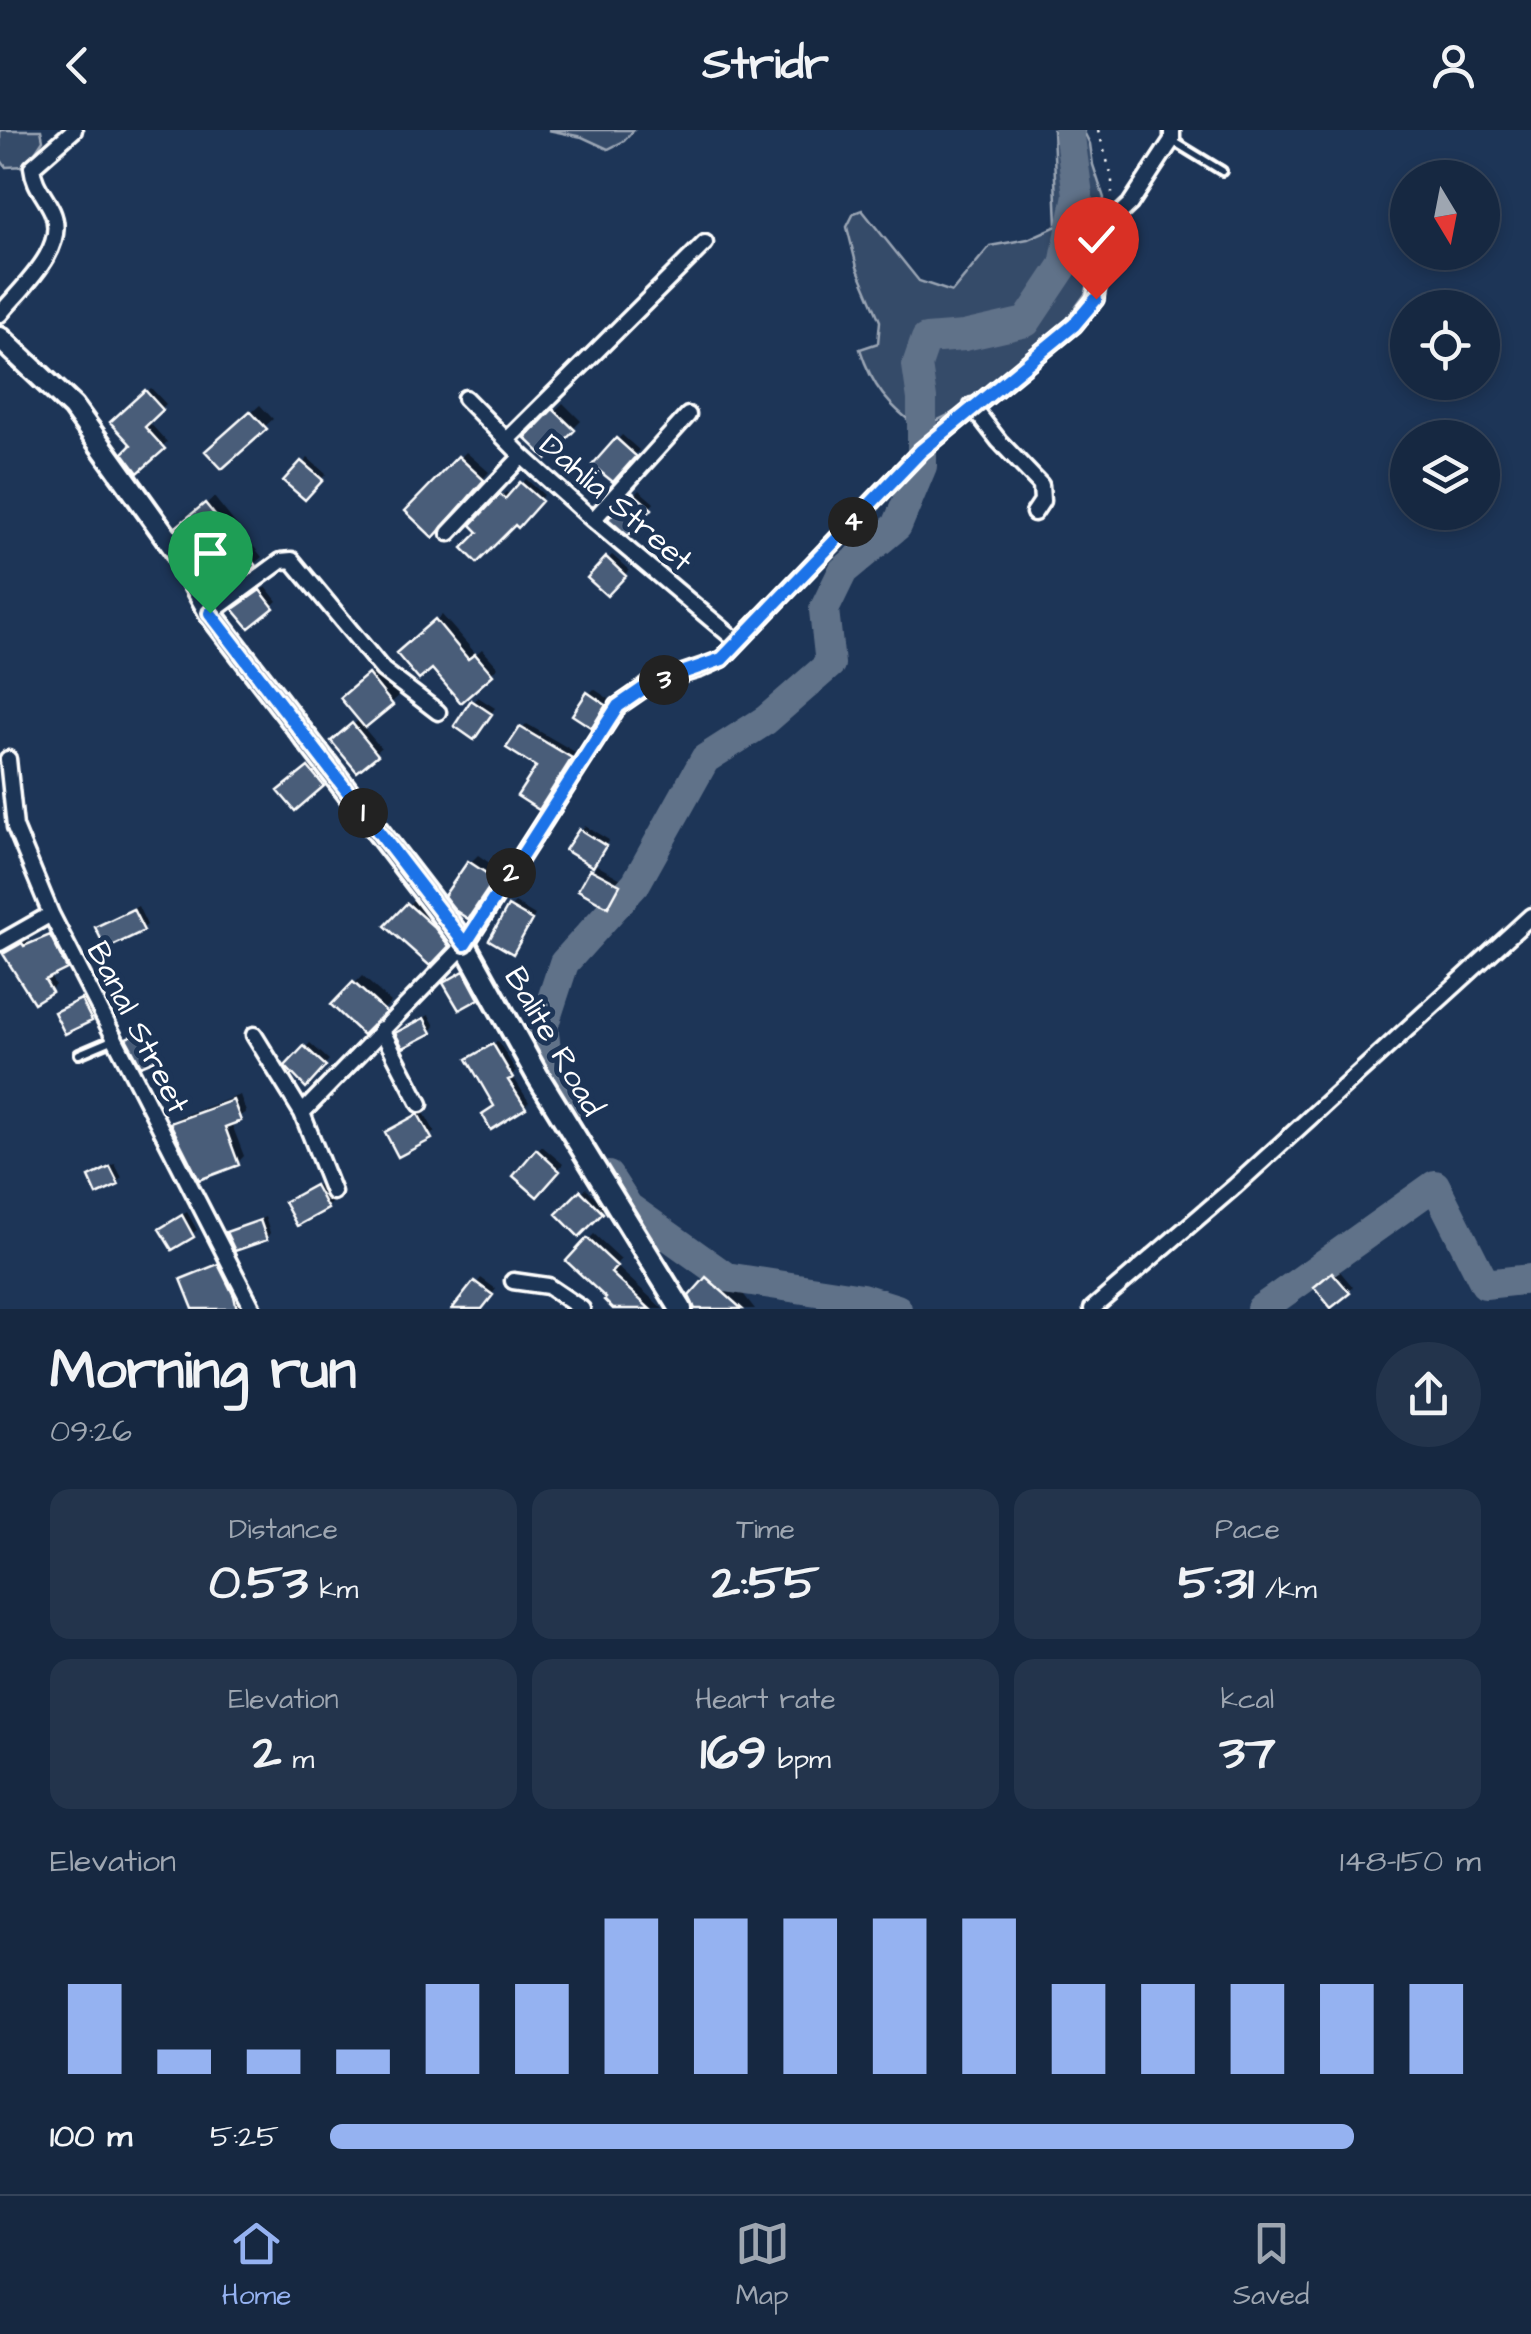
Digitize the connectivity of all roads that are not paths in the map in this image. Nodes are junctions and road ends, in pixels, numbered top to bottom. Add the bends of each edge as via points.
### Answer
1 (74, 130) edge
2 (1172, 135) edge
3 (1222, 170) dead end
4 (705, 244) dead end
5 (0, 314) edge
6 (1, 342) edge
7 (465, 398) dead end
8 (972, 406) junction
9 (688, 415) dead end
10 (508, 439) junction
11 (522, 456) junction
12 (1034, 512) dead end
13 (593, 520) junction
14 (450, 533) dead end
15 (210, 613) junction
16 (738, 642) junction
17 (438, 712) dead end
18 (8, 759) dead end
19 (51, 914) junction
20 (1531, 916) edge
21 (0, 944) edge
22 (465, 944) junction
23 (381, 1029) junction
24 (254, 1035) dead end
25 (114, 1039) junction
26 (79, 1054) dead end
27 (420, 1104) dead end
28 (302, 1113) junction
29 (334, 1192) dead end
30 (513, 1281) dead end
31 (253, 1309) edge
32 (582, 1309) edge
33 (680, 1309) edge
34 (1092, 1309) edge

1 - 5 street via 32,167 56,233 50,252
2 - 3 lane
2 - 8 street via 1112,222 1096,299 1074,325
4 - 10 street
6 - 15 street, Balite Road via 74,407
7 - 10 street, Dahlia Street
8 - 12 street via 1042,485
8 - 16 street
9 - 13 street
10 - 11 street, Dahlia Street
11 - 13 street, Dahlia Street
11 - 14 street
13 - 16 street, Dahlia Street
15 - 17 street via 292,560 376,662
15 - 22 street, Balite Road
16 - 22 street via 722,659 650,684 618,706
18 - 19 street, Banal Street via 15,827
19 - 21 street
19 - 25 street, Banal Street
20 - 34 street
22 - 23 street
22 - 33 street, Balite Road
23 - 27 street
23 - 28 street
24 - 28 street
25 - 26 lane
25 - 31 street, Banal Street
28 - 29 street
30 - 32 street via 548,1286

